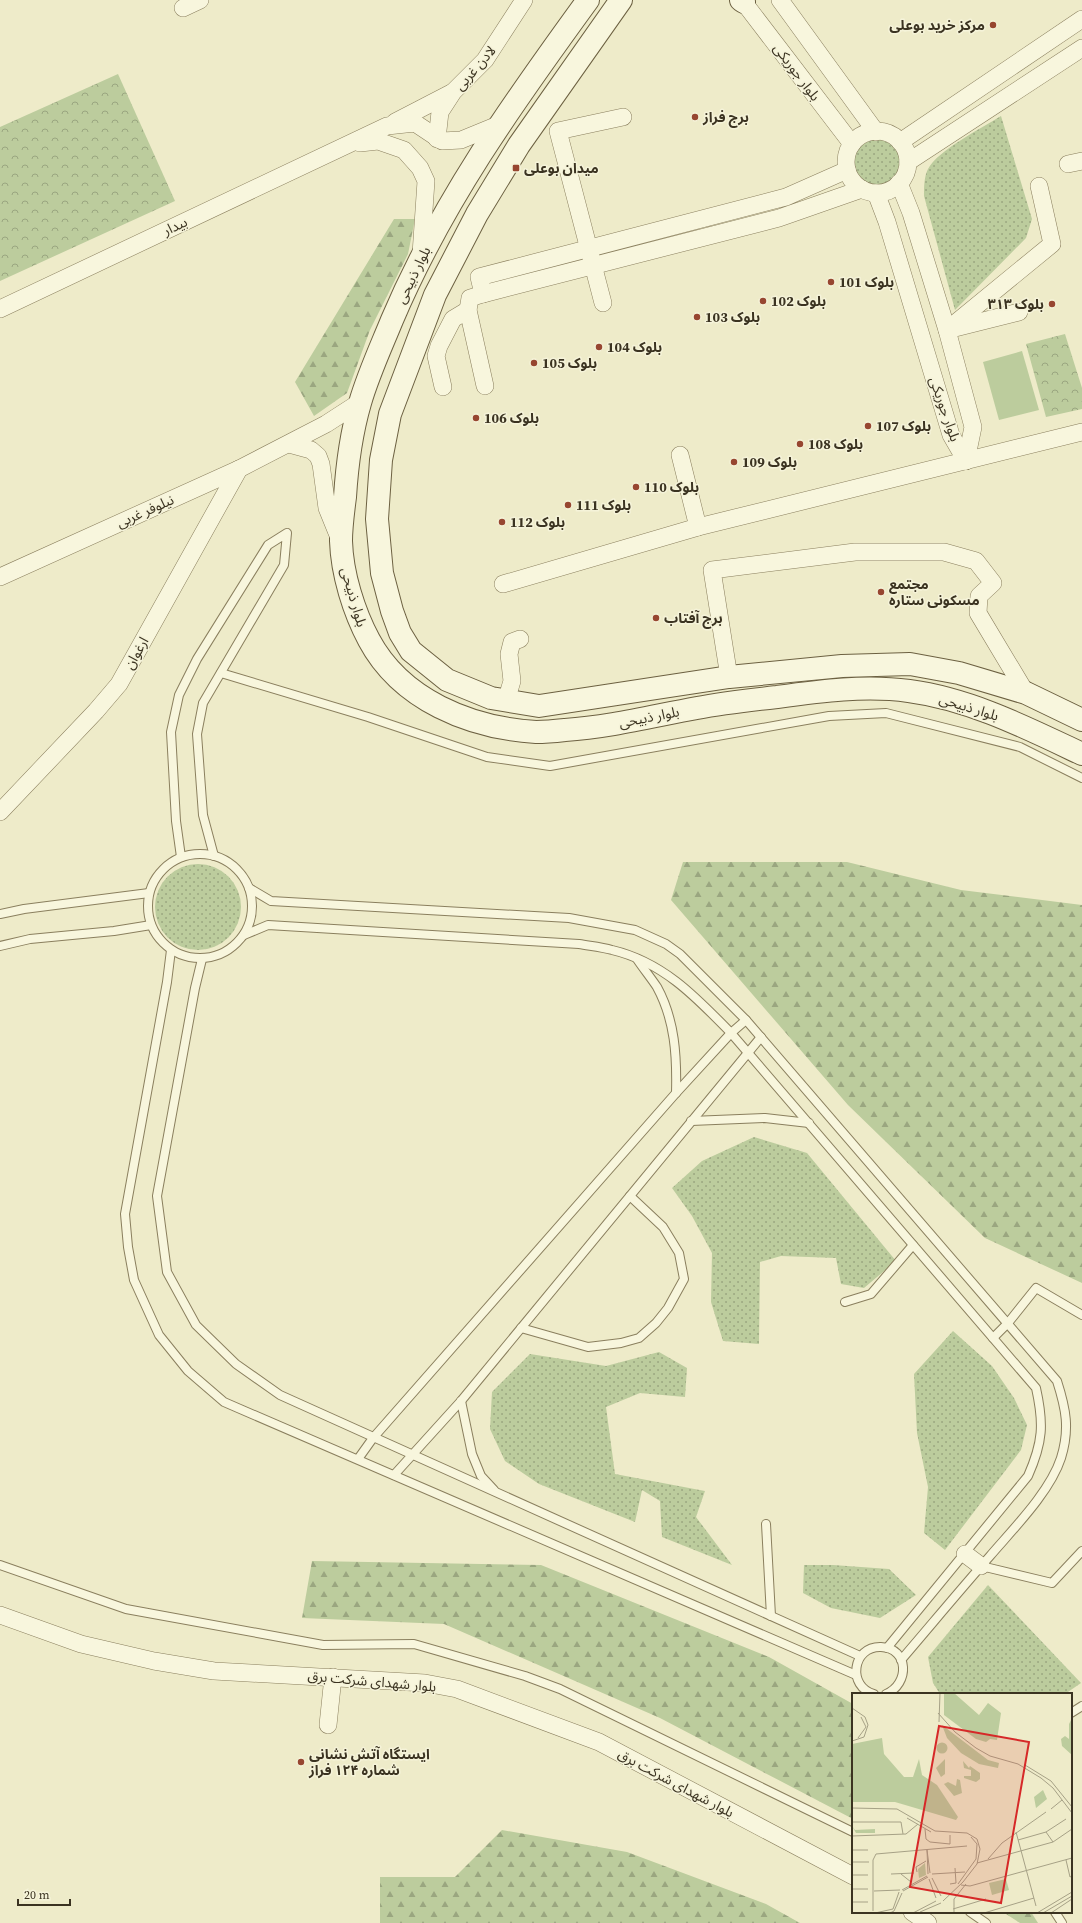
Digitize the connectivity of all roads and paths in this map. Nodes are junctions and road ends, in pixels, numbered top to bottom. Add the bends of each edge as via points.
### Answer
1 (200, 0) edge
2 (524, 0) edge
3 (588, 0) edge
4 (780, 0) edge
5 (621, 1) edge
6 (742, 1) edge
7 (183, 8) dead end
8 (1082, 19) edge
9 (1080, 51) edge
10 (454, 92) junction
11 (623, 117) dead end
12 (500, 124) junction
13 (387, 126) junction
14 (876, 132) junction
15 (436, 139) junction
16 (900, 142) junction
17 (350, 144) junction
18 (852, 144) junction
19 (908, 162) junction
20 (847, 170) junction
21 (899, 183) junction
22 (1039, 186) dead end
23 (869, 191) junction
24 (589, 249) junction
25 (420, 258) junction
26 (594, 266) junction
27 (483, 294) junction
28 (603, 302) dead end
29 (0, 309) edge
30 (468, 310) junction
31 (1019, 312) dead end
32 (947, 330) junction
33 (485, 386) dead end
34 (443, 387) dead end
35 (360, 402) junction
36 (1082, 432) edge
37 (289, 444) junction
38 (680, 455) dead end
39 (966, 461) junction
40 (239, 469) junction
41 (698, 526) junction
42 (341, 542) junction
43 (0, 577) edge
44 (503, 584) dead end
45 (520, 639) dead end
46 (221, 673) junction
47 (729, 677) junction
48 (1026, 693) junction
49 (506, 701) junction
50 (1082, 720) edge
51 (1082, 754) edge
52 (1082, 778) edge
53 (0, 812) edge
54 (214, 856) junction
55 (181, 857) junction
56 (249, 888) junction
57 (149, 893) junction
58 (0, 914) edge
59 (151, 925) junction
60 (244, 935) junction
61 (0, 946) edge
62 (171, 950) junction
63 (202, 959) junction
64 (636, 959) junction
65 (746, 1020) junction
66 (731, 1033) junction
67 (761, 1037) junction
68 (749, 1054) junction
69 (676, 1093) junction
70 (691, 1121) junction
71 (809, 1123) junction
72 (630, 1196) junction
73 (913, 1245) junction
74 (845, 1302) dead end
75 (1082, 1316) edge
76 (1008, 1324) junction
77 (521, 1328) junction
78 (993, 1338) junction
79 (461, 1401) junction
80 (373, 1438) junction
81 (413, 1455) junction
82 (358, 1459) junction
83 (394, 1476) junction
84 (496, 1492) junction
85 (766, 1524) dead end
86 (1082, 1552) edge
87 (965, 1554) junction
88 (0, 1565) edge
89 (981, 1566) junction
90 (0, 1615) edge
91 (771, 1616) junction
92 (887, 1648) junction
93 (860, 1656) junction
94 (901, 1660) junction
95 (856, 1675) junction
96 (333, 1677) junction
97 (872, 1693) edge
98 (890, 1693) edge
99 (1082, 1706) edge
100 (1072, 1713) edge
101 (328, 1725) dead end
102 (852, 1832) edge
103 (852, 1875) edge
104 (913, 1913) edge
105 (971, 1913) edge
106 (1056, 1913) edge
107 (928, 1923) edge
108 (986, 1923) edge
109 (1062, 1923) edge

1 - 7 street
2 - 10 street, لادن غربی via 485,60
3 - 12 main road, بلوار ذبیحی
4 - 14 street, بلوار جوریکی
5 - 49 main road, بلوار ذبیحی via 519,145 477,214 435,295 406,368 390,414 380,460 376,519 382,573 400,633 411,650 447,680 491,698
6 - 18 street, بلوار جوریکی
8 - 16 street
9 - 19 street
10 - 13 street, بیدار
10 - 15 street, لادن غربی via 440,112
11 - 24 street via 558,131
12 - 15 street via 461,140
12 - 25 main road, بلوار ذبیحی via 475,160
13 - 15 street via 415,123 428,130
13 - 17 street, بیدار
14 - 16 street via 893,136
14 - 18 street via 863,135
16 - 19 street
17 - 25 street via 378,141 391,145 404,150 420,168 426,181
17 - 29 street, بیدار
18 - 20 street via 846,161
19 - 21 street via 904,177
20 - 23 street via 855,184
20 - 24 street via 786,197
21 - 23 street via 885,192
21 - 32 street, بلوار جوریکی via 911,213
22 - 32 street via 1052,244
23 - 26 street via 779,218
23 - 39 street, بلوار جوریکی via 887,222 951,435
24 - 26 street
24 - 27 street via 479,277
25 - 35 main road, بلوار ذبیحی via 375,360
26 - 27 street
26 - 28 street
27 - 30 street via 470,298
30 - 33 street
30 - 34 street via 453,319 439,346 436,356
31 - 32 street
32 - 39 street, بلوار جوریکی via 973,427
35 - 37 street, نیلوفر غربی
35 - 42 main road, بلوار ذبیحی via 348,456
36 - 39 street
37 - 40 street, نیلوفر غربی
37 - 42 street via 311,450 318,456 327,508
38 - 41 street
39 - 41 street
40 - 43 street, نیلوفر غربی
40 - 53 street, ارغوان via 118,684 96,711
41 - 44 street
42 - 51 main road, بلوار ذبیحی via 346,577 361,625 373,648 392,674 412,691 437,706 486,725 538,732 590,728 715,705 839,689 909,691 960,702 1014,721
45 - 49 street via 512,642 509,654 512,681
46 - 52 lane via 368,717 487,757 550,766 829,716 886,713 1020,747
46 - 54 lane via 203,703 197,734 203,815
46 - 55 lane via 284,565 287,533 268,545 197,659 179,696 171,732 176,821
47 - 48 main road, بلوار ذبیحی via 842,666 910,664 959,673
47 - 48 street via 712,570 855,552 944,552 976,561 993,584 979,596 978,613
47 - 49 main road, بلوار ذبیحی via 539,706
48 - 50 main road, بلوار ذبیحی
54 - 55 lane via 197,854
54 - 56 lane via 241,873
55 - 57 lane via 166,866
56 - 60 lane via 251,920
56 - 65 lane via 271,901 569,918 635,930 666,944 680,954
57 - 58 lane
57 - 59 lane via 147,909
59 - 61 lane via 30,939
59 - 62 lane via 159,939
60 - 63 lane via 233,947 218,956
60 - 64 lane via 268,925 579,944 612,950
62 - 63 lane via 186,957
62 - 82 lane via 168,982 125,1214 134,1280 159,1335 188,1371 224,1402
63 - 80 lane via 157,1196 167,1272 196,1325 236,1364 280,1395
64 - 66 lane via 658,968 679,982
64 - 69 lane via 657,987 670,1017 676,1056
65 - 66 lane
65 - 67 lane
66 - 68 lane
66 - 69 lane
67 - 68 lane
67 - 76 lane
68 - 70 lane
68 - 71 lane
69 - 80 lane
70 - 71 lane via 765,1118
70 - 72 lane
71 - 73 lane
72 - 77 lane
72 - 77 lane via 663,1227 679,1253 684,1280 656,1323 639,1338 588,1347
73 - 74 lane via 871,1294
73 - 78 lane
75 - 76 lane via 1036,1288
76 - 78 lane
76 - 89 lane via 1057,1381 1066,1409 1066,1437 1053,1478 1023,1518
77 - 79 lane
78 - 87 lane via 1036,1388 1042,1413 1041,1437 1028,1476
79 - 81 lane
79 - 84 lane via 472,1454 481,1476
80 - 81 lane
80 - 82 lane
81 - 83 lane
81 - 84 lane
82 - 83 lane
83 - 95 lane
84 - 91 lane
85 - 91 lane
86 - 89 lane via 1052,1583
87 - 89 street
87 - 92 lane
88 - 102 lane via 126,1609 323,1644 414,1644 525,1676 560,1689
89 - 94 lane
90 - 96 street, بلوار شهدای شرکت برق via 81,1644 154,1661 214,1671
91 - 93 lane
92 - 93 lane via 873,1648
92 - 94 lane
93 - 95 lane
94 - 98 lane via 903,1674 897,1687
95 - 97 lane via 863,1688
96 - 101 street
96 - 103 street, بلوار شهدای شرکت برق via 425,1683 457,1689 537,1718 599,1742
99 - 100 lane
104 - 107 street
105 - 108 lane
106 - 109 lane

